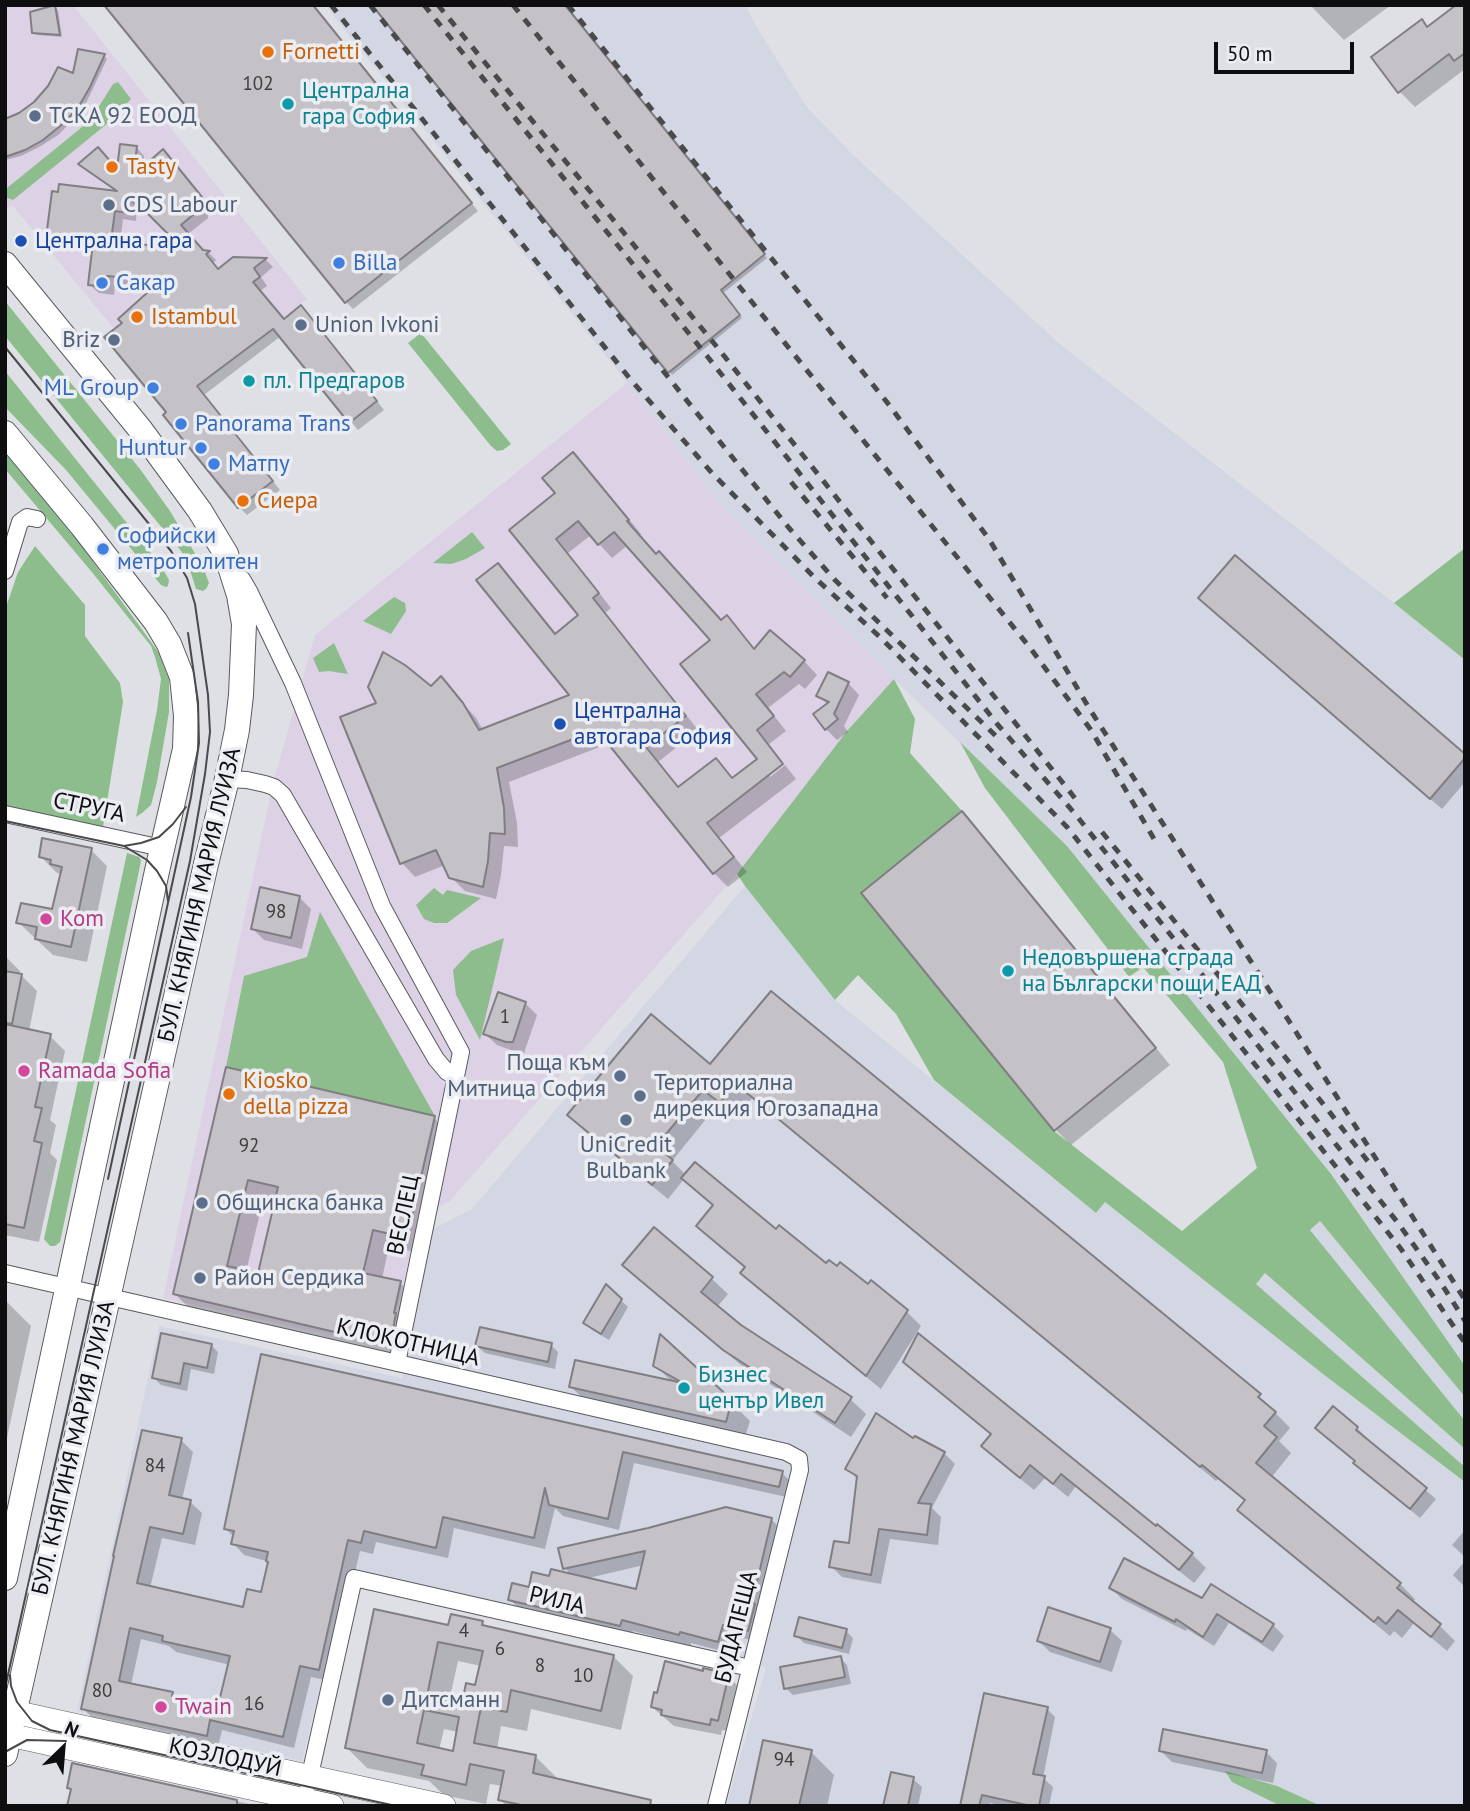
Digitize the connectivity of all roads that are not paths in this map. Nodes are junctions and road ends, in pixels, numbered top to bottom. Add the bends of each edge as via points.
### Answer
1 (5, 264) edge
2 (5, 433) edge
3 (37, 519) dead end
4 (226, 554) junction
5 (5, 571) edge
6 (228, 779) junction
7 (5, 814) edge
8 (162, 848) junction
9 (456, 1077) junction
10 (5, 1273) edge
11 (68, 1287) junction
12 (108, 1297) junction
13 (397, 1363) junction
14 (799, 1459) joint
15 (5, 1578) edge
16 (750, 1668) junction
17 (8, 1729) edge
18 (310, 1777) junction
19 (304, 1803) edge
20 (332, 1806) edge
21 (444, 1806) edge
22 (716, 1806) edge

1 - 4 main road, БУЛ. КНЯГИНЯ МАРИЯ ЛУИЗА via 140,429
2 - 8 main road, БУЛ. КНЯГИНЯ МАРИЯ ЛУИЗА via 156,622 176,659 184,694 185,749
3 - 5 street via 27,517 20,522
4 - 6 main road, БУЛ. КНЯГИНЯ МАРИЯ ЛУИЗА via 244,624 241,695
4 - 9 street, ВЕСЛЕЦ via 293,683 382,906 461,1050
6 - 9 street via 265,783 283,795 436,1059
6 - 12 main road, БУЛ. КНЯГИНЯ МАРИЯ ЛУИЗА
7 - 8 street, СТРУГА
8 - 11 main road, БУЛ. КНЯГИНЯ МАРИЯ ЛУИЗА
9 - 13 street, ВЕСЛЕЦ
10 - 11 street, КЛОКОТНИЦА
11 - 12 street, КЛОКОТНИЦА
11 - 15 main road, БУЛ. КНЯГИНЯ МАРИЯ ЛУИЗА
12 - 13 street, КЛОКОТНИЦА
12 - 17 main road, БУЛ. КНЯГИНЯ МАРИЯ ЛУИЗА
13 - 14 street, КЛОКОТНИЦА via 786,1452
14 - 16 street, БУДАПЕЩА
16 - 18 street, РИЛА via 354,1578
16 - 22 street, БУДАПЕЩА
17 - 18 main road, КОЗЛОДУЙ
17 - 19 main road, КОЗЛОДУЙ
18 - 19 street
18 - 21 main road, КОЗЛОДУЙ
19 - 20 main road, КОЗЛОДУЙ

